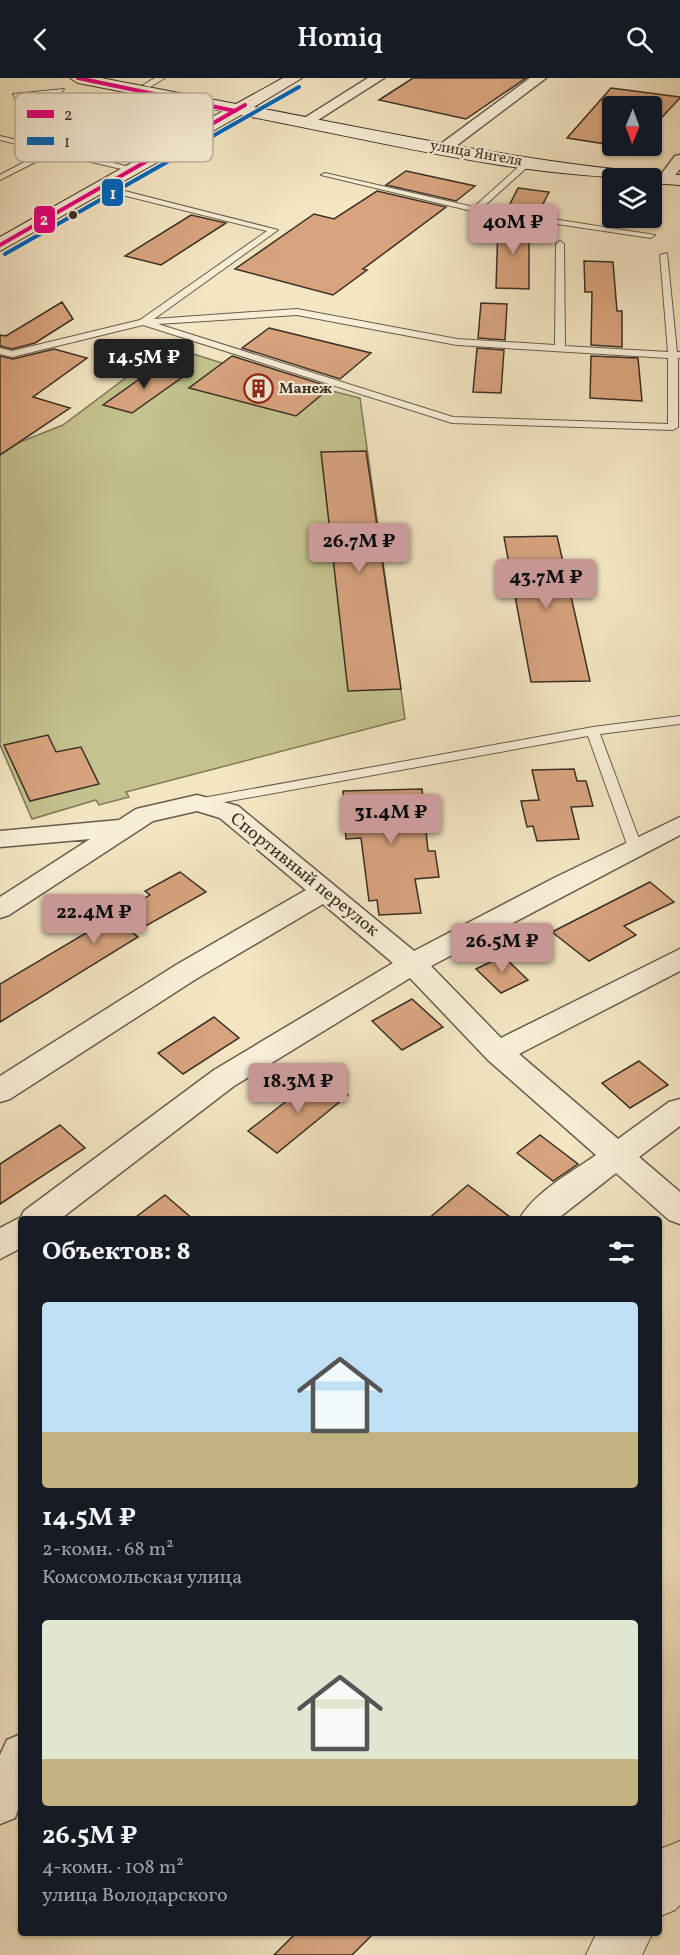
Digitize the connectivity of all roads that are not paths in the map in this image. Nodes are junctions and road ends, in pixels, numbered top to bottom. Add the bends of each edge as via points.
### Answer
1 (78, 78) edge
2 (112, 78) edge
3 (294, 78) edge
4 (377, 78) edge
5 (539, 78) edge
6 (154, 82) edge
7 (61, 91) dead end
8 (43, 93) edge
9 (159, 93) edge
10 (190, 93) edge
11 (213, 100) edge
12 (213, 103) edge
13 (240, 108) junction
14 (305, 122) junction
15 (213, 123) edge
16 (0, 138) edge
17 (15, 141) edge
18 (443, 148) junction
19 (680, 159) edge
20 (30, 162) edge
21 (100, 162) edge
22 (145, 162) edge
23 (528, 163) junction
24 (131, 170) junction
25 (325, 175) dead end
26 (0, 178) edge
27 (672, 180) edge
28 (101, 187) junction
29 (476, 210) junction
30 (651, 235) dead end
31 (3, 241) edge
32 (560, 244) dead end
33 (664, 255) dead end
34 (143, 322) junction
35 (560, 348) junction
36 (0, 351) edge
37 (676, 355) edge
38 (680, 720) edge
39 (593, 731) junction
40 (197, 803) junction
41 (680, 825) edge
42 (121, 828) junction
43 (0, 839) edge
44 (635, 847) junction
45 (323, 892) junction
46 (0, 909) edge
47 (680, 959) edge
48 (413, 965) junction
49 (498, 1052) junction
50 (0, 1091) edge
51 (680, 1110) edge
52 (617, 1155) junction
53 (680, 1211) edge
54 (40, 1216) edge
55 (540, 1216) edge
56 (18, 1232) edge
57 (0, 1245) edge
58 (18, 1761) edge
59 (0, 1803) edge
60 (680, 1865) edge
61 (662, 1888) edge
62 (625, 1936) edge
63 (611, 1955) edge

1 - 9 main road
2 - 6 main road
3 - 13 main road
4 - 14 street
5 - 18 street
6 - 10 main road
7 - 8 lane
11 - 13 main road
12 - 13 main road
13 - 14 main road, улица Янгеля
13 - 15 main road
14 - 18 main road, улица Янгеля
16 - 17 lane
18 - 23 main road, улица Янгеля
19 - 27 street
20 - 26 lane
21 - 24 lane
22 - 24 main road
23 - 27 main road, улица Янгеля
23 - 29 lane
24 - 28 main road
25 - 29 lane
28 - 31 main road
28 - 34 lane via 274,230
29 - 30 lane
32 - 35 lane
33 - 37 lane
34 - 35 lane via 297,312 457,342
34 - 36 lane via 12,354
34 - 37 lane via 452,420 673,427
35 - 37 lane
38 - 39 lane
39 - 40 lane
39 - 44 lane
40 - 42 street, Спортивный переулок via 145,815
40 - 45 street, Спортивный переулок via 229,812
41 - 44 street
42 - 43 street
42 - 46 street, Спортивный переулок
44 - 48 street via 457,938
45 - 48 street, Спортивный переулок
45 - 50 street via 186,972
47 - 49 street
48 - 49 street, Спортивный переулок
48 - 54 street via 341,1004 222,1080
49 - 52 street, Спортивный переулок
51 - 52 street
52 - 53 street, Спортивный переулок
52 - 55 street
56 - 57 street
58 - 59 street
60 - 61 main road
62 - 63 main road

